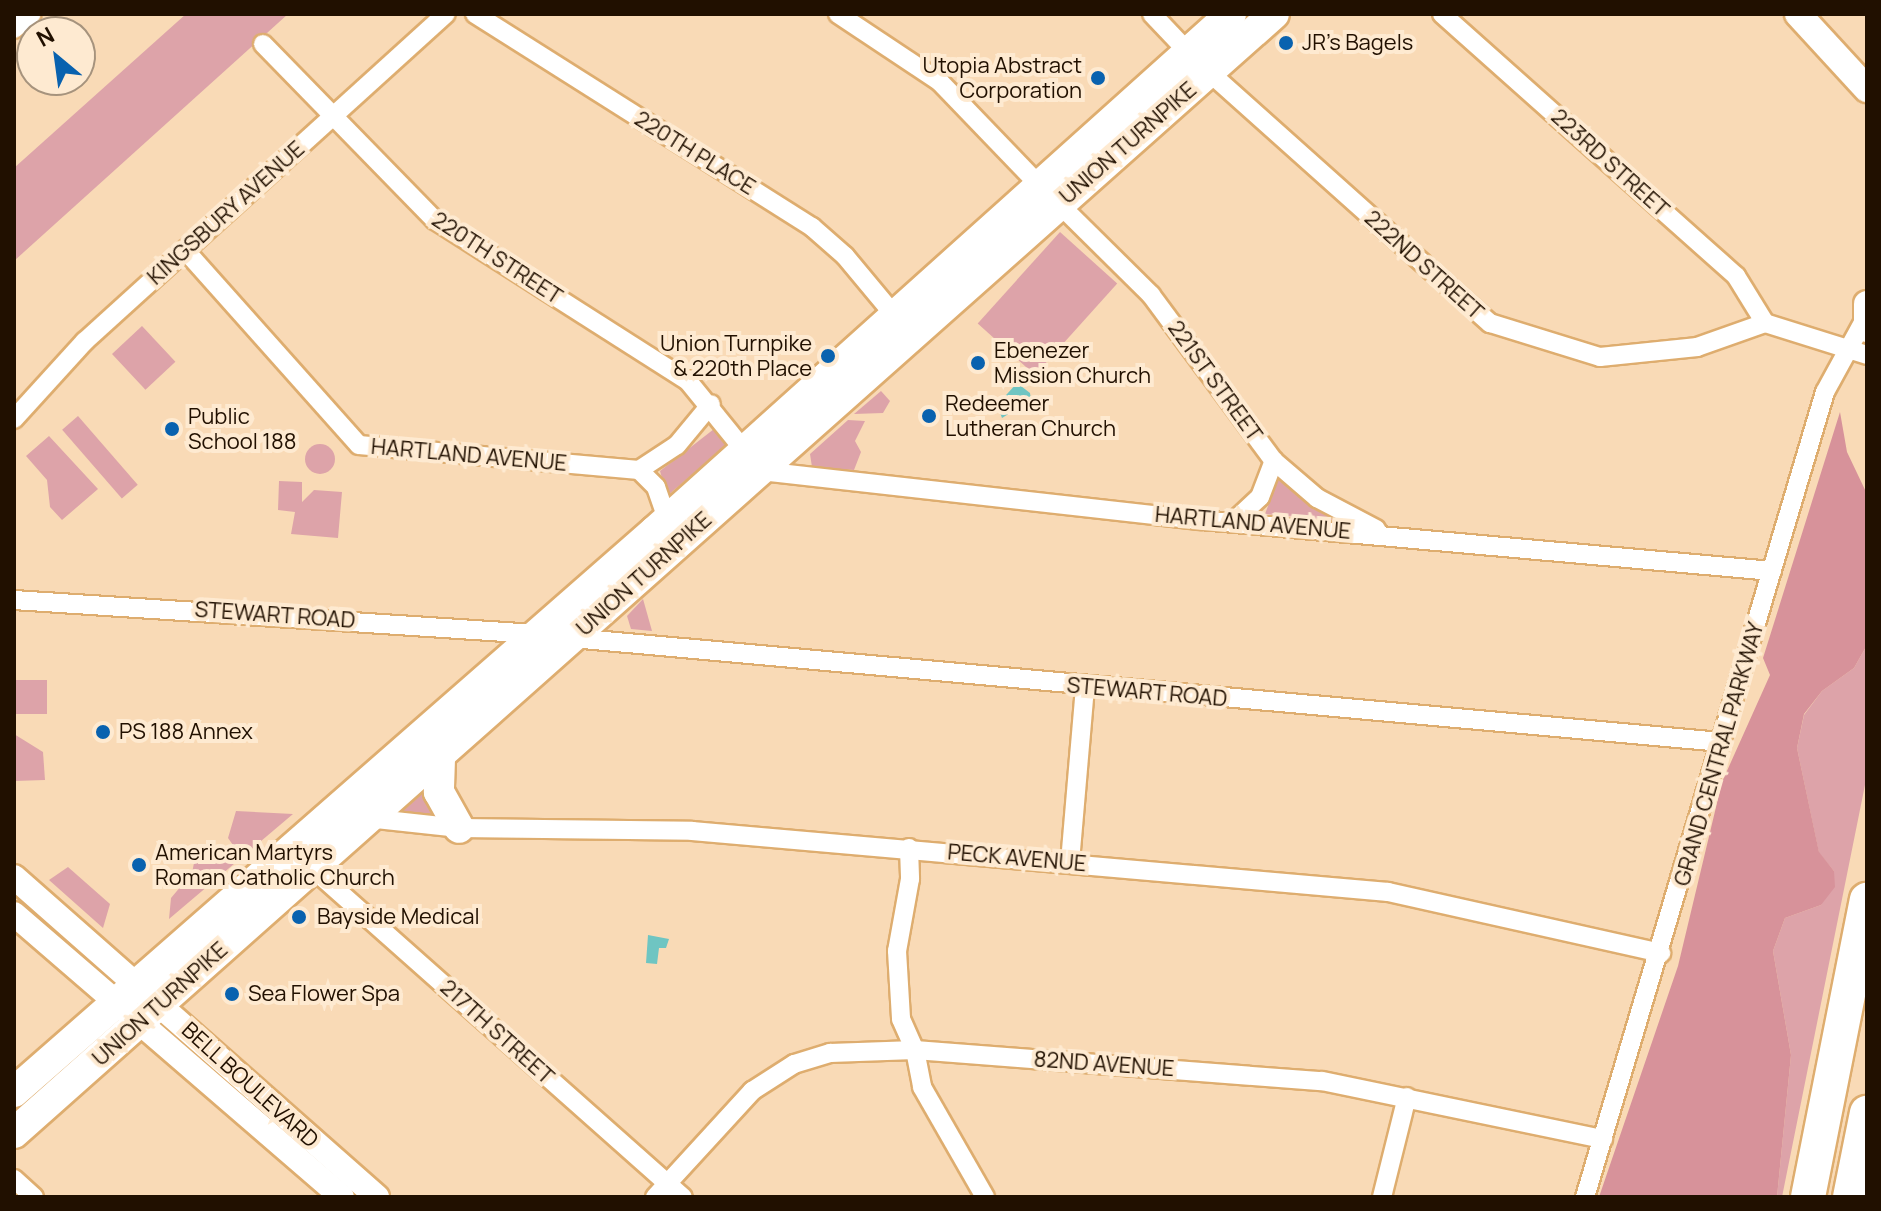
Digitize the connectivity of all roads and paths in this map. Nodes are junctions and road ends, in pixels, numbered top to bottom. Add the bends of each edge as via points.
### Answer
1 (32, 14) edge
2 (446, 14) edge
3 (475, 14) edge
4 (838, 14) edge
5 (1152, 14) edge
6 (1231, 14) edge
7 (1274, 14) edge
8 (1442, 14) edge
9 (1798, 14) edge
10 (14, 29) edge
11 (263, 44) dead end
12 (1198, 62) junction
13 (1867, 89) edge
14 (331, 117) junction
15 (1049, 194) junction
16 (185, 250) junction
17 (895, 316) junction
18 (1867, 317) edge
19 (1765, 323) junction
20 (1848, 350) junction
21 (1867, 355) edge
22 (711, 404) junction
23 (14, 419) edge
24 (752, 461) junction
25 (1274, 461) junction
26 (639, 470) junction
27 (667, 519) junction
28 (1232, 523) junction
29 (1390, 535) junction
30 (1772, 571) junction
31 (14, 600) edge
32 (536, 634) junction
33 (572, 638) junction
34 (1085, 687) junction
35 (1722, 742) junction
36 (440, 759) junction
37 (367, 818) junction
38 (459, 828) junction
39 (909, 848) junction
40 (1070, 862) junction
41 (312, 868) junction
42 (14, 877) edge
43 (1867, 900) edge
44 (14, 914) edge
45 (1661, 953) junction
46 (139, 1004) junction
47 (915, 1050) junction
48 (14, 1092) edge
49 (1407, 1097) junction
50 (1867, 1113) edge
51 (14, 1133) edge
52 (1603, 1139) junction
53 (14, 1179) edge
54 (661, 1190) edge
55 (34, 1197) edge
56 (342, 1197) edge
57 (377, 1197) edge
58 (683, 1197) edge
59 (985, 1197) edge
60 (1382, 1197) edge
61 (1585, 1197) edge
62 (1808, 1197) edge
63 (1850, 1197) edge

1 - 10 street
2 - 14 street, KINGSBURY AVENUE
3 - 17 street, 220TH PLACE via 812,227 845,256
4 - 15 street, 221ST STREET via 939,81
5 - 12 street, 222ND STREET
6 - 12 main road, UNION TURNPIKE
7 - 12 main road, UNION TURNPIKE
8 - 19 street, 223RD STREET via 1736,276
9 - 13 main road
11 - 14 street, 220TH STREET
12 - 15 main road, UNION TURNPIKE
12 - 19 street, 222ND STREET via 1490,323 1600,357 1697,347
14 - 16 street, KINGSBURY AVENUE
14 - 22 street, 220TH STREET via 435,220 688,381
15 - 17 main road, UNION TURNPIKE
15 - 24 main road, UNION TURNPIKE
15 - 25 street, 221ST STREET via 1151,295
16 - 23 street, KINGSBURY AVENUE via 85,341
16 - 26 street, HARTLAND AVENUE via 359,445
17 - 24 main road, UNION TURNPIKE
18 - 20 street, GRAND CENTRAL PARKWAY
19 - 20 street
20 - 21 street
20 - 30 street, GRAND CENTRAL PARKWAY via 1825,392
22 - 24 street, 220TH STREET
22 - 26 street via 677,445
24 - 27 main road, UNION TURNPIKE
24 - 28 street, HARTLAND AVENUE
24 - 33 main road, UNION TURNPIKE
25 - 28 street via 1260,497
25 - 29 street, 221ST STREET via 1317,498
26 - 27 street via 656,487
27 - 32 main road, UNION TURNPIKE
28 - 29 street, HARTLAND AVENUE
29 - 30 street, HARTLAND AVENUE
30 - 35 street, GRAND CENTRAL PARKWAY
31 - 32 street, STEWART ROAD
32 - 46 main road, UNION TURNPIKE
33 - 34 street, STEWART ROAD
33 - 36 main road, UNION TURNPIKE
34 - 35 street, STEWART ROAD
34 - 40 street
35 - 45 street, GRAND CENTRAL PARKWAY
36 - 37 main road, UNION TURNPIKE
36 - 38 main road via 439,792
37 - 38 street, PECK AVENUE
37 - 41 main road, UNION TURNPIKE
38 - 39 street, PECK AVENUE via 692,831
39 - 40 street, PECK AVENUE
39 - 47 street via 910,879 897,951 901,1019
40 - 45 street, PECK AVENUE via 1388,892
41 - 46 main road, UNION TURNPIKE
41 - 54 street, 217TH STREET
42 - 46 street, BELL BOULEVARD
43 - 62 highway
44 - 46 street, BELL BOULEVARD
45 - 52 street, GRAND CENTRAL PARKWAY
46 - 48 main road, UNION TURNPIKE
46 - 51 main road, UNION TURNPIKE
46 - 56 street, BELL BOULEVARD
46 - 57 street, BELL BOULEVARD
47 - 49 street, 82ND AVENUE via 1322,1081
47 - 54 street, 82ND AVENUE via 830,1053 794,1064 752,1091
47 - 59 street via 922,1087
49 - 52 street, 82ND AVENUE
49 - 60 street
50 - 63 highway
52 - 61 street, GRAND CENTRAL PARKWAY
53 - 55 street
54 - 58 street, 217TH STREET

